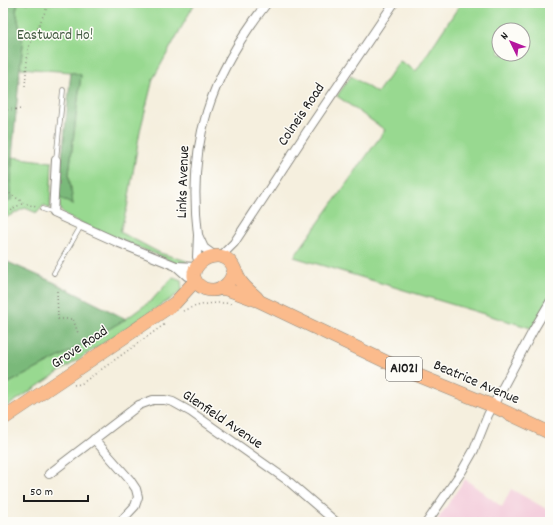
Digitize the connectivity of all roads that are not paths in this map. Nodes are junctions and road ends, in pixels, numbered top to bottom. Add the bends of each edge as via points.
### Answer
1 (267, 3) edge
2 (394, 3) edge
3 (63, 90) dead end
4 (56, 160) joint
5 (42, 209) road end
6 (54, 214) junction
7 (81, 226) junction
8 (198, 235) junction
9 (234, 243) junction
10 (218, 256) junction
11 (233, 268) junction
12 (196, 272) junction
13 (54, 273) dead end
14 (215, 289) junction
15 (259, 300) junction
16 (175, 302) junction
17 (550, 302) edge
18 (493, 406) junction
19 (3, 419) edge
20 (550, 433) edge
21 (94, 439) junction
22 (49, 474) dead end
23 (120, 522) edge
24 (336, 522) edge
25 (428, 522) edge

1 - 8 street, Links Avenue via 231,55 218,79 205,116 196,163
2 - 9 street, Colneis Road
3 - 4 lane
4 - 6 street
5 - 6 lane
6 - 7 street
7 - 12 street via 176,266 187,276
7 - 13 lane
8 - 10 street, Links Avenue via 204,248
8 - 12 street, Links Avenue
9 - 10 street, Colneis Road
9 - 11 street, Colneis Road via 231,260
10 - 11 main road via 227,259
10 - 12 main road via 211,256
11 - 14 main road via 227,285
11 - 15 main road, Beatrice Avenue / A1021 via 243,284
12 - 14 main road via 203,288
12 - 16 main road, Grove Road
14 - 15 main road, Beatrice Avenue / A1021 via 229,290
14 - 16 main road, Grove Road
15 - 18 main road, Beatrice Avenue / A1021 via 395,366
16 - 19 main road, Grove Road
17 - 18 street
18 - 20 main road, Beatrice Avenue / A1021
18 - 25 street via 474,450
21 - 22 street, Glenfield Avenue
21 - 23 street via 136,489 138,497 135,506
21 - 24 street, Glenfield Avenue via 143,403 168,400 191,412 287,480

